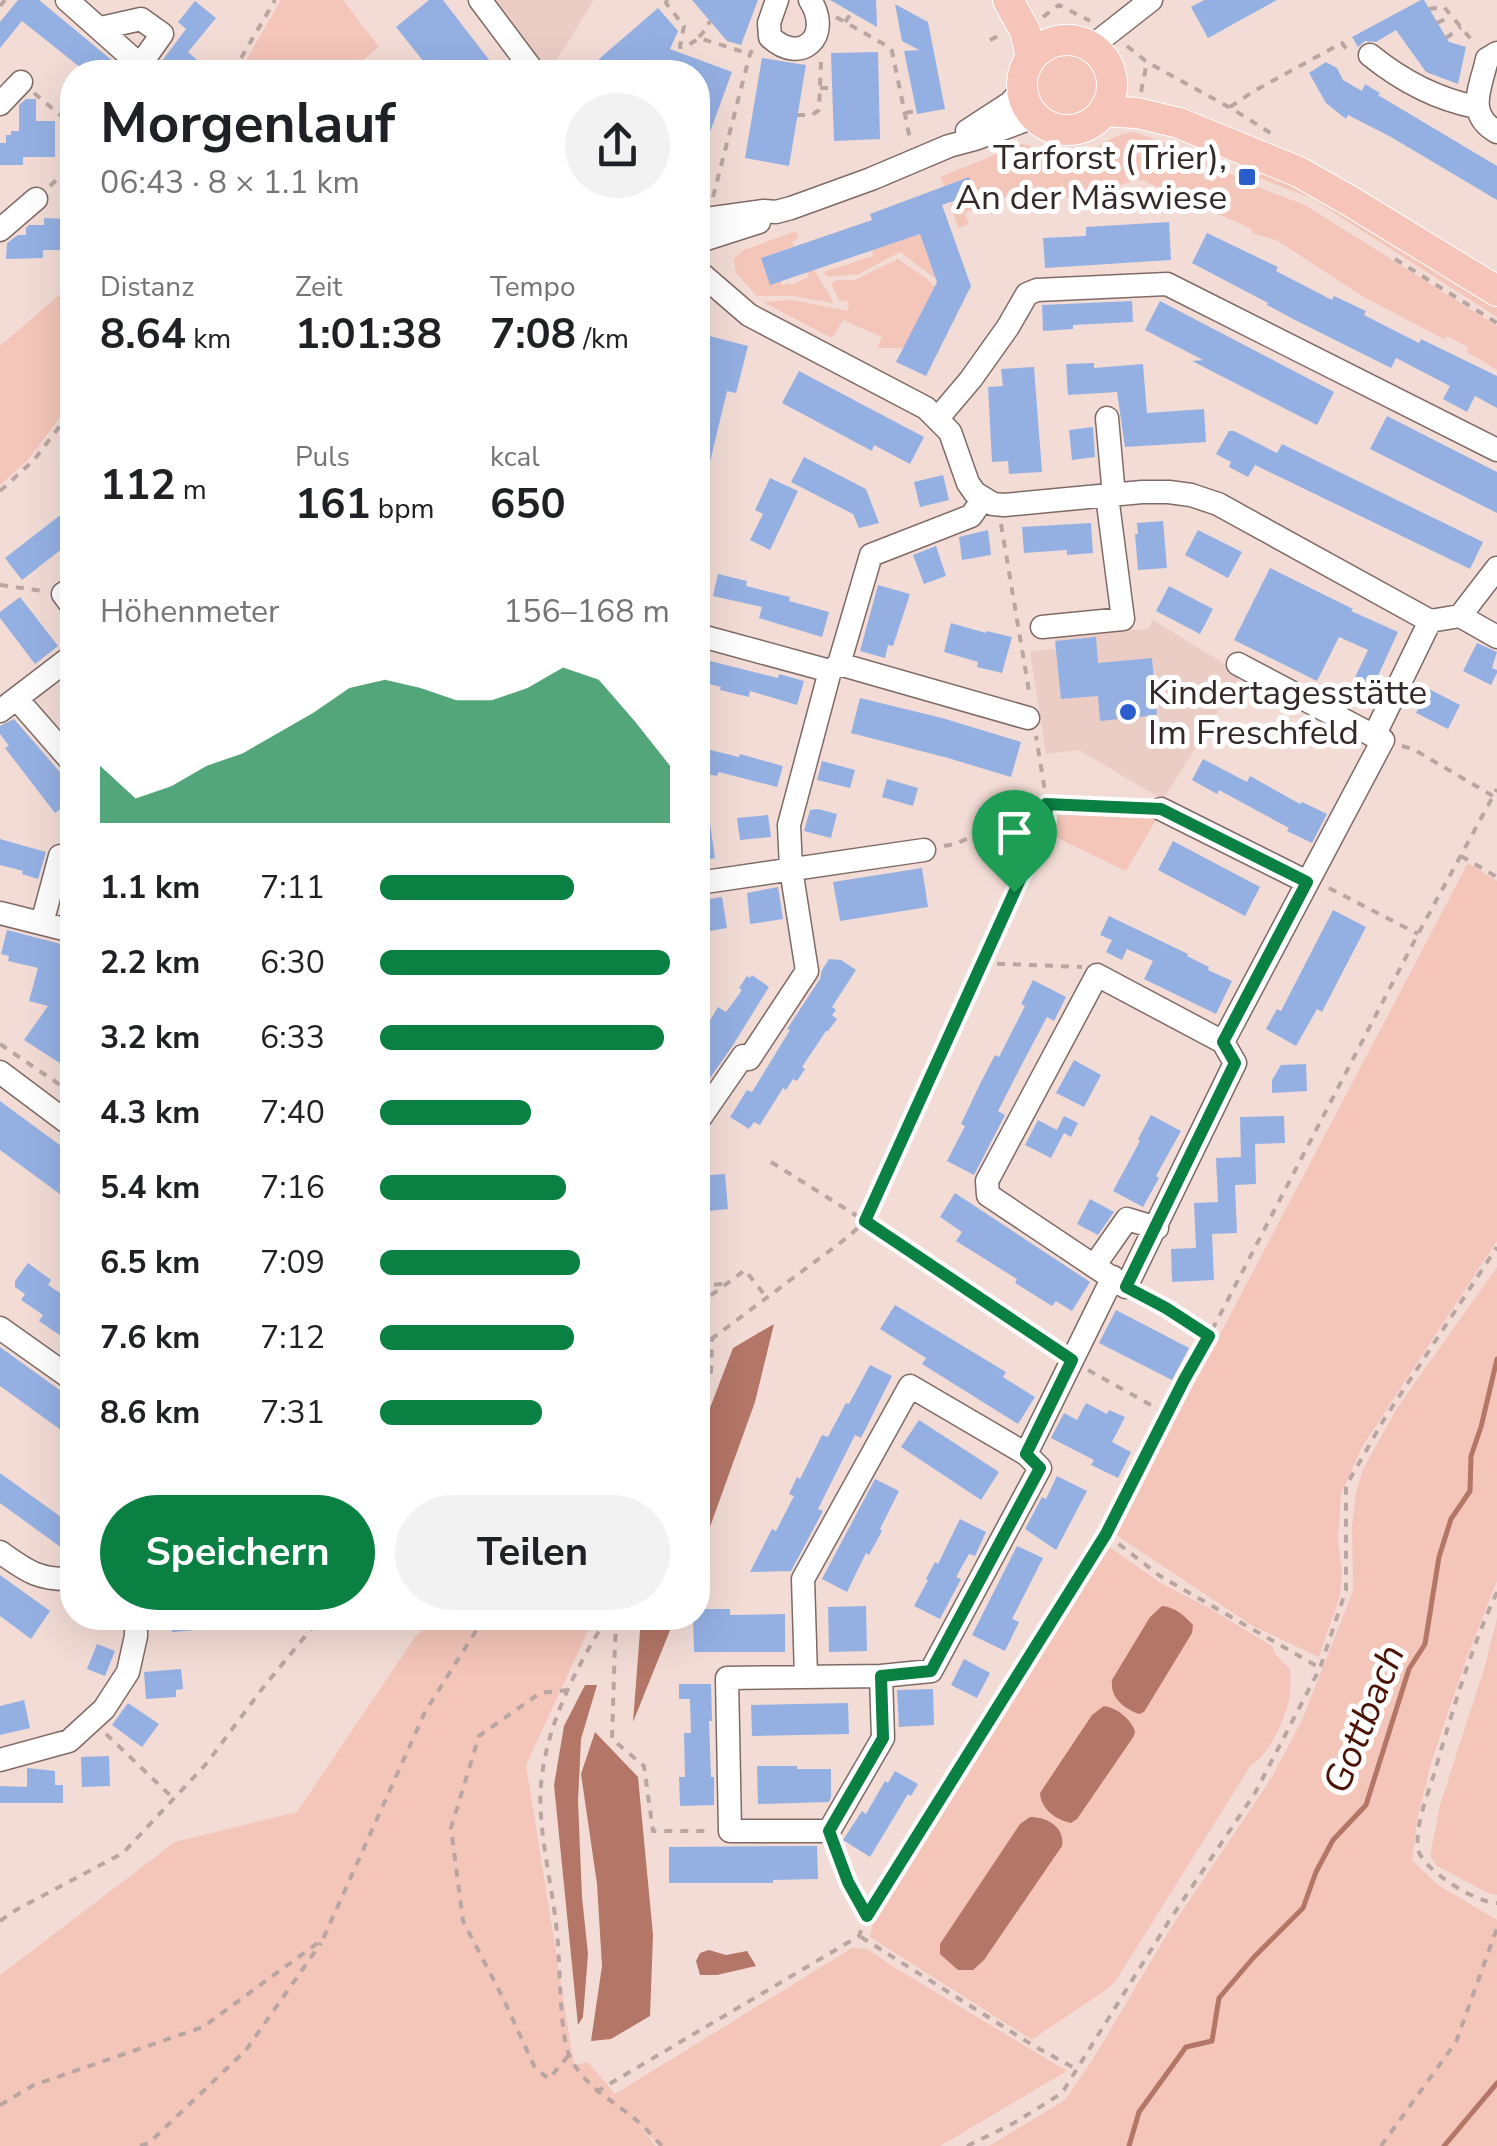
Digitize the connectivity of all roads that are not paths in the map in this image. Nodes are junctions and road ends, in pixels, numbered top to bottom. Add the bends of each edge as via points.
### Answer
1 (67, 0) edge
2 (480, 0) edge
3 (777, 0) edge
4 (810, 0) edge
5 (1008, 0) edge
6 (1030, 0) edge
7 (1151, 0) edge
8 (101, 28) dead end
9 (1077, 43) junction
10 (1370, 55) road end
11 (1032, 56) junction
12 (1492, 56) edge
13 (524, 60) edge
14 (1112, 79) junction
15 (22, 82) dead end
16 (0, 104) edge
17 (1028, 104) junction
18 (1104, 112) junction
19 (1486, 121) edge
20 (1299, 172) junction
21 (36, 199) road end
22 (710, 220) edge
23 (0, 230) edge
24 (710, 279) edge
25 (1497, 291) edge
26 (938, 418) junction
27 (1107, 418) dead end
28 (1497, 450) edge
29 (1111, 496) junction
30 (983, 499) junction
31 (1497, 568) edge
32 (1460, 616) junction
33 (1430, 621) junction
34 (1042, 627) dead end
35 (1497, 637) edge
36 (710, 638) edge
37 (1238, 664) dead end
38 (60, 665) edge
39 (835, 668) junction
40 (8, 705) edge
41 (1028, 718) dead end
42 (1378, 738) junction
43 (60, 751) edge
44 (1161, 809) road end
45 (924, 850) dead end
46 (60, 856) dead end
47 (791, 869) junction
48 (710, 882) edge
49 (1307, 882) junction
50 (0, 912) edge
51 (42, 923) junction
52 (60, 928) edge
53 (1223, 1042) junction
54 (0, 1072) edge
55 (710, 1104) edge
56 (60, 1117) edge
57 (1156, 1228) junction
58 (1111, 1277) junction
59 (0, 1328) edge
60 (60, 1370) edge
61 (1026, 1454) junction
62 (0, 1552) edge
63 (60, 1579) edge
64 (136, 1630) edge
65 (806, 1676) junction
66 (881, 1676) junction
67 (0, 1760) edge

1 - 8 street
2 - 13 street
3 - 4 street via 770,37 794,48 810,44 818,31
5 - 11 main road
6 - 9 main road via 1041,18
7 - 9 street
9 - 11 main road via 1046,45
9 - 14 main road via 1105,61
10 - 19 street
11 - 17 main road via 1023,72
12 - 19 street
14 - 18 main road
14 - 20 main road via 1252,139
15 - 16 street
17 - 18 main road via 1055,130 1082,128
17 - 22 street via 976,140 765,220
18 - 20 main road via 1179,123
20 - 25 main road
21 - 23 street
24 - 26 street via 749,314
26 - 28 street via 1027,294 1166,284
26 - 30 street via 950,432 968,483
27 - 29 street
29 - 30 street via 1004,505
29 - 33 street via 1169,492 1218,504
29 - 34 street via 1123,619
30 - 39 street via 971,516 871,554
31 - 32 street
32 - 33 street
32 - 35 street
33 - 42 street
36 - 39 street
37 - 42 street
38 - 40 street
39 - 41 street
39 - 47 street via 789,824
40 - 43 street
42 - 49 street
44 - 49 street
45 - 47 street
46 - 51 street
47 - 48 street
47 - 55 street via 807,971
49 - 53 street
50 - 51 street
51 - 52 street
53 - 57 street via 1235,1063
53 - 58 street via 1096,975 987,1181 988,1196
54 - 56 street
57 - 58 street
57 - 58 street via 1126,1219
58 - 61 street
59 - 60 street
61 - 65 street via 910,1386 803,1580
61 - 66 street via 1040,1468 931,1671
62 - 63 street via 30,1573
64 - 67 street via 128,1672 92,1721 68,1741
65 - 66 street
65 - 66 street via 727,1678 730,1830 829,1831 883,1738

